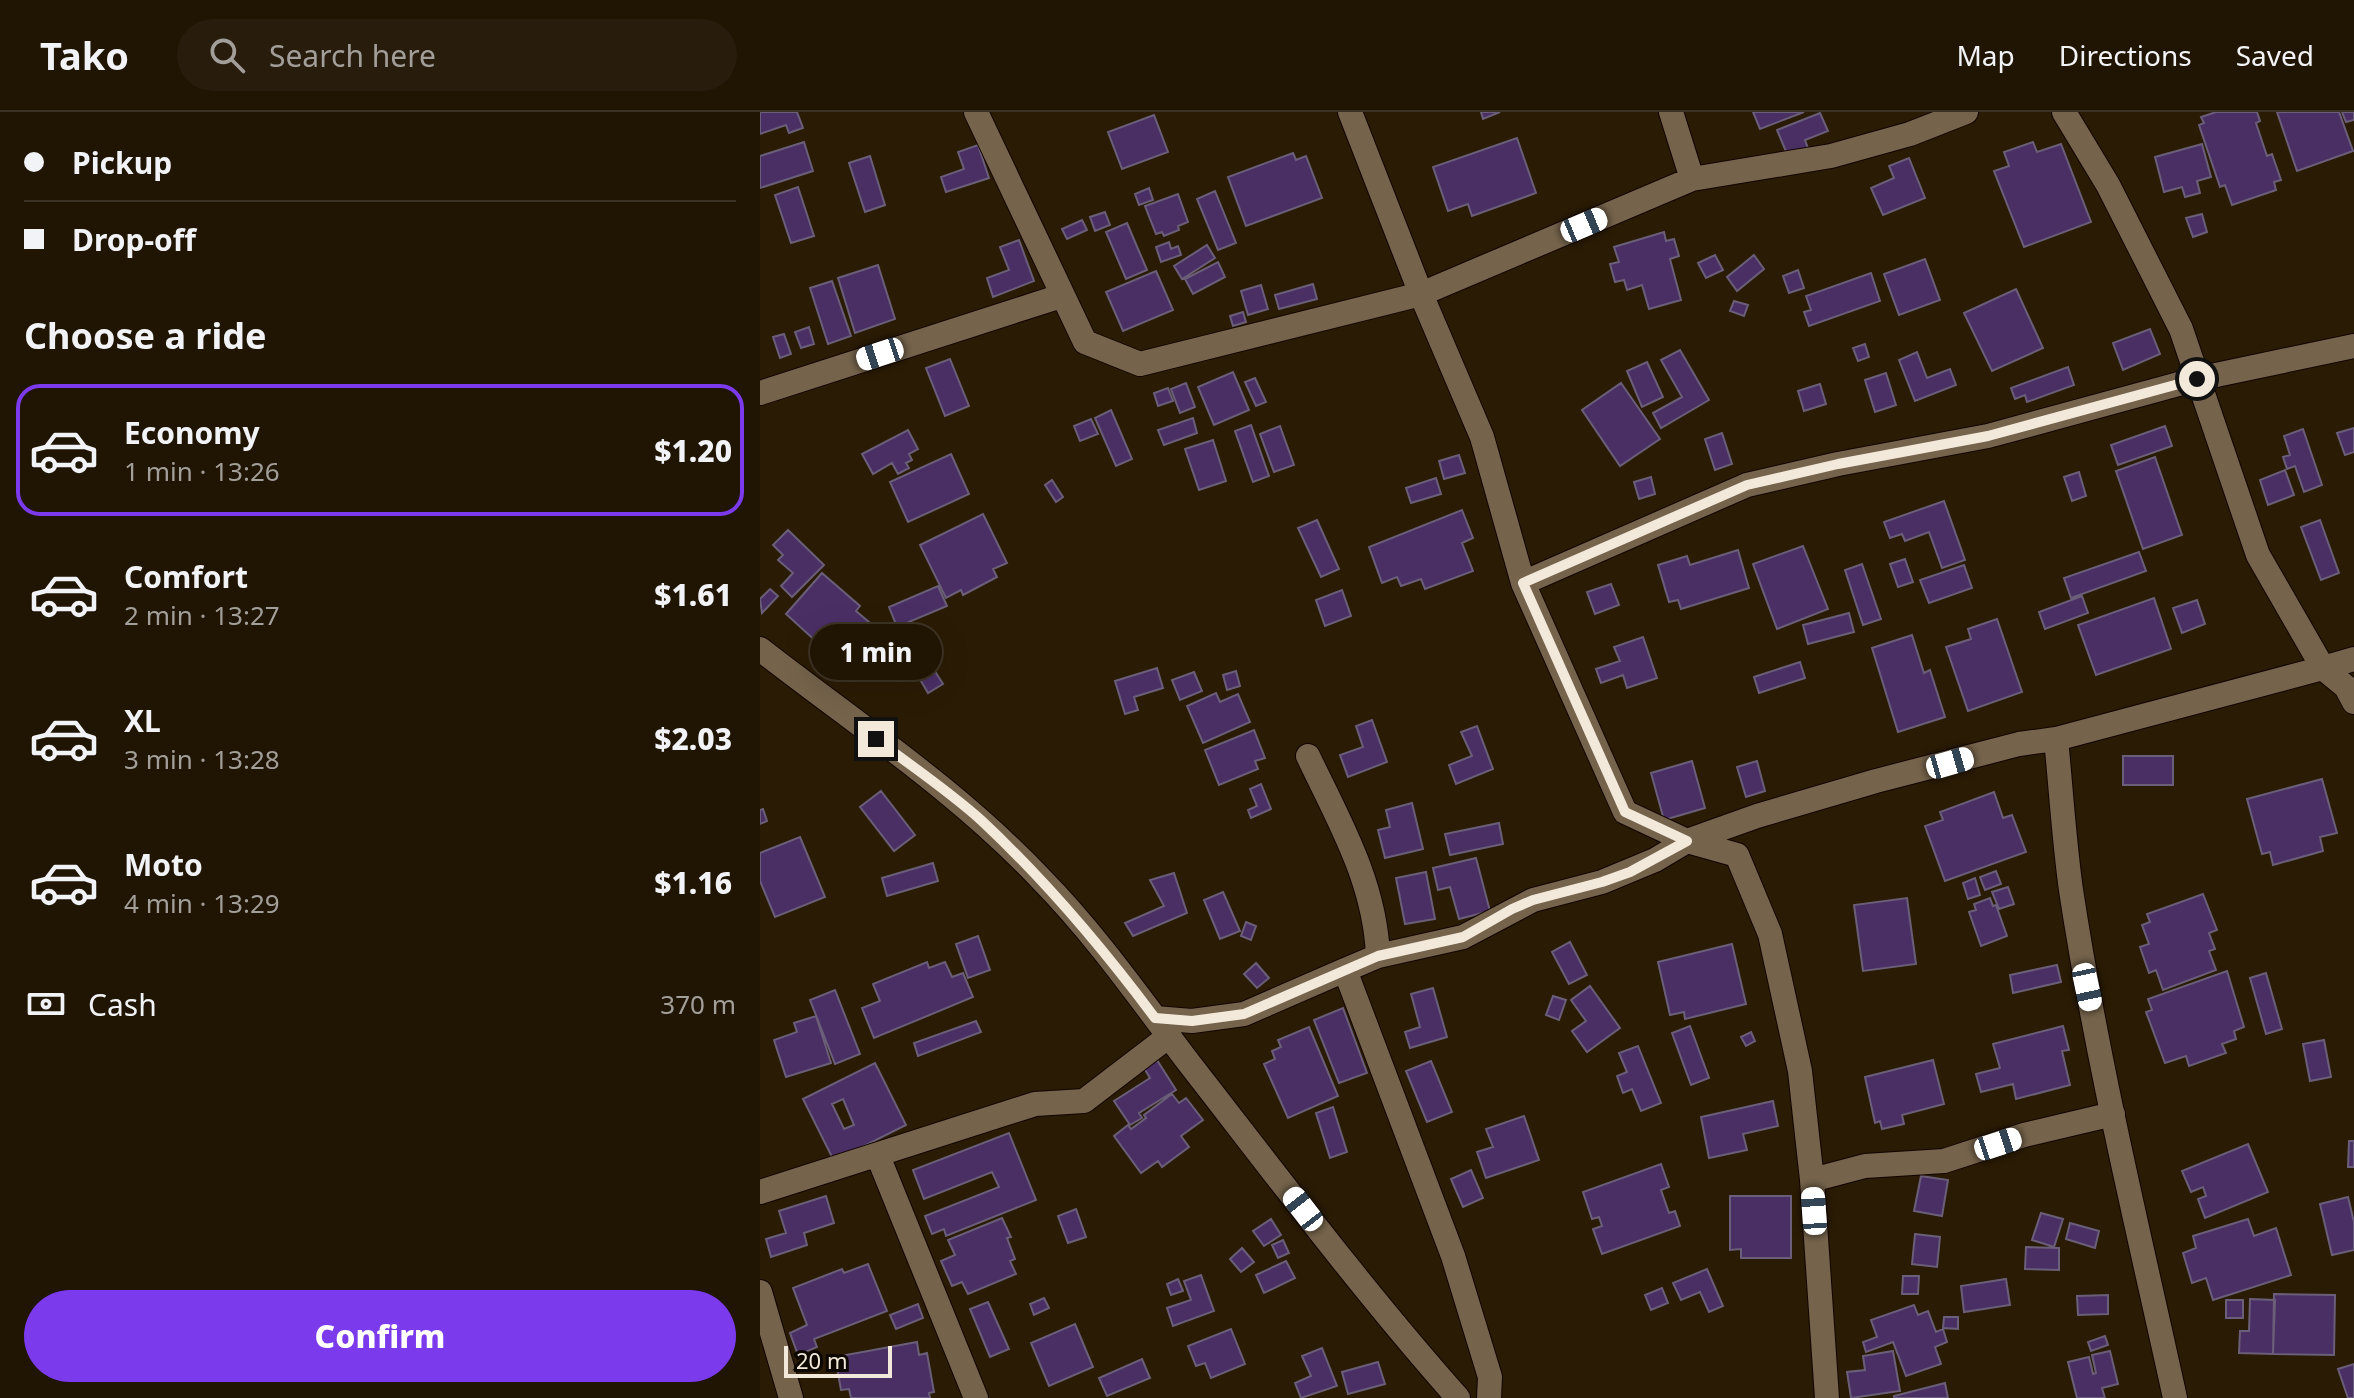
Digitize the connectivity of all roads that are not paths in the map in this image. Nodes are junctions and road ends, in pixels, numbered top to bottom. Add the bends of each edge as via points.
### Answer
1 (976, 112) edge
2 (1350, 112) edge
3 (1671, 112) edge
4 (1966, 112) edge
5 (2064, 112) edge
6 (1692, 179) junction
7 (1421, 294) junction
8 (1061, 296) junction
9 (2354, 346) edge
10 (2197, 379) junction
11 (760, 393) edge
12 (1523, 583) junction
13 (760, 649) edge
14 (2354, 659) edge
15 (2323, 668) junction
16 (2354, 702) edge
17 (2056, 739) junction
18 (1308, 756) dead end
19 (1687, 841) junction
20 (1378, 956) junction
21 (1345, 970) junction
22 (1162, 1027) junction
23 (2113, 1114) junction
24 (878, 1156) junction
25 (1812, 1180) junction
26 (760, 1192) edge
27 (760, 1292) edge
28 (791, 1398) edge
29 (976, 1398) edge
30 (1458, 1398) edge
31 (1489, 1398) edge
32 (1827, 1398) edge
33 (2175, 1398) edge

1 - 8 street
2 - 7 street
3 - 6 street
4 - 6 street via 1831,156
5 - 10 street via 2108,185 2181,329
6 - 7 street
7 - 8 street via 1140,364 1085,342
7 - 12 street via 1482,437
8 - 11 street
9 - 10 street
10 - 12 street via 1988,436 1747,485
10 - 15 street via 2258,555
12 - 19 street via 1625,812
13 - 22 street via 979,819 1042,879
14 - 15 street
15 - 16 street via 2346,687
15 - 17 street
17 - 19 street via 1876,781
17 - 23 street via 2071,887
18 - 20 street via 1361,869 1377,924
19 - 20 street via 1602,882 1522,904 1463,937
19 - 25 street via 1737,855 1770,934 1800,1071
20 - 21 street
21 - 22 street via 1244,1014
21 - 31 street via 1453,1256 1490,1377
22 - 24 street via 1084,1101 1035,1104
22 - 30 street
23 - 25 street via 1944,1161 1865,1166
23 - 33 street
24 - 26 street
24 - 29 street
25 - 32 street
27 - 28 street

